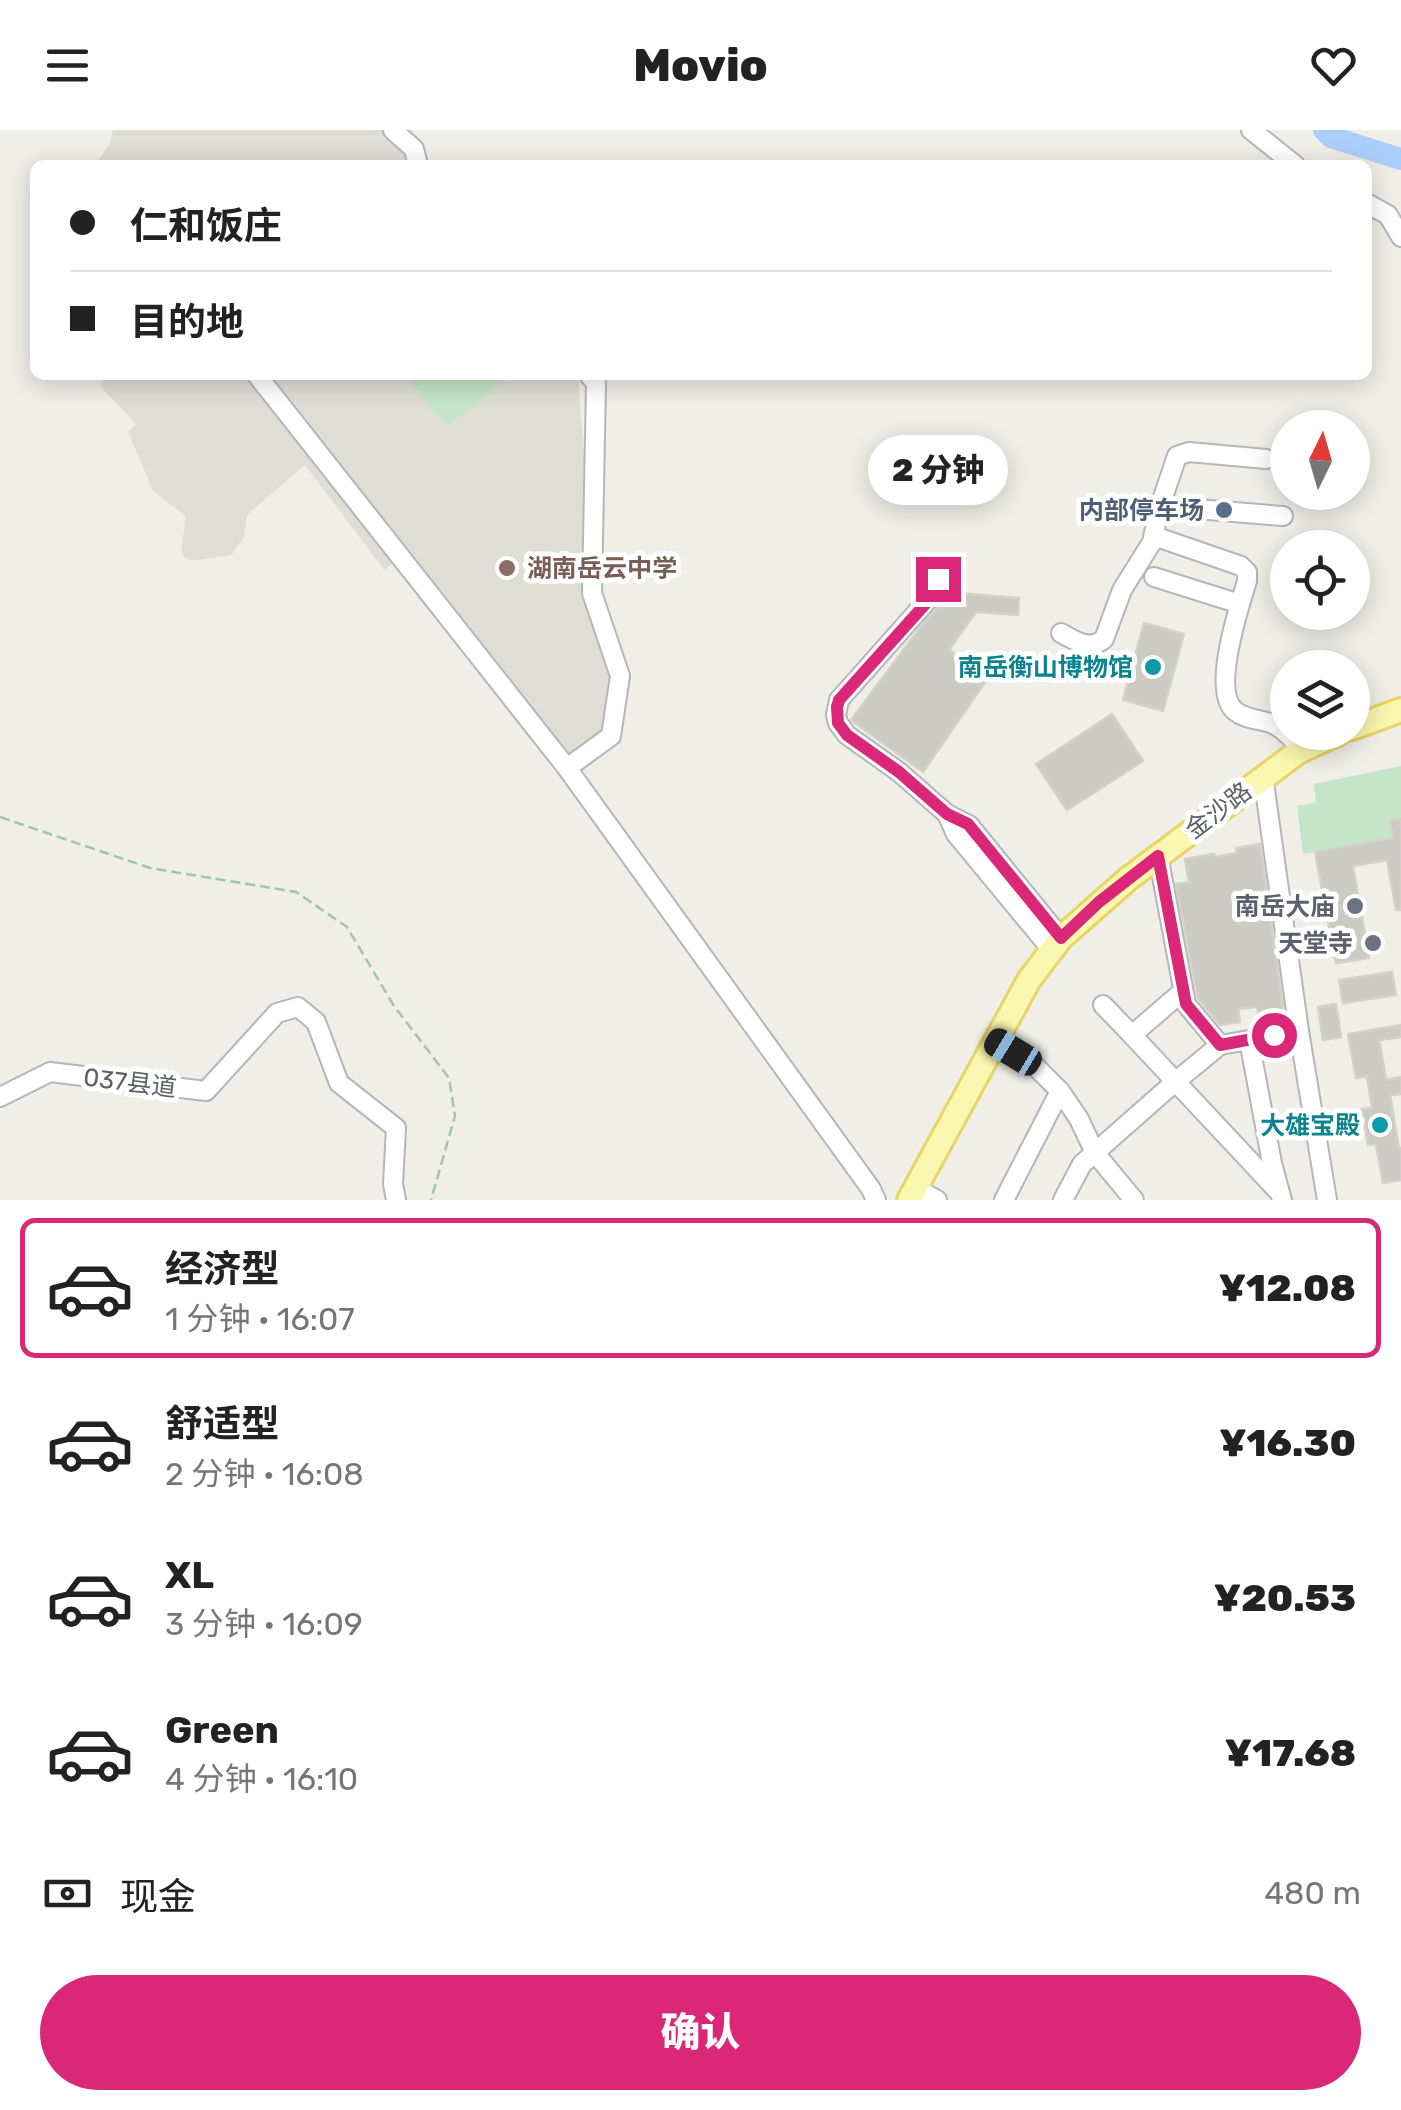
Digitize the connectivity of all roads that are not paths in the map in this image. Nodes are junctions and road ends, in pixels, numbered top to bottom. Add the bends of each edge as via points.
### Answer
1 (393, 130) edge
2 (1250, 130) edge
3 (417, 160) edge
4 (1289, 160) edge
5 (1372, 206) edge
6 (1401, 238) edge
7 (261, 380) edge
8 (595, 380) edge
9 (1266, 459) dead end
10 (1160, 506) junction
11 (1282, 516) dead end
12 (1154, 536) junction
13 (1154, 576) dead end
14 (938, 579) dead end
15 (1240, 604) junction
16 (1061, 633) dead end
17 (1401, 710) edge
18 (1370, 721) edge
19 (1270, 724) edge
20 (1302, 750) edge
21 (567, 768) junction
22 (1263, 776) junction
23 (1158, 856) junction
24 (1056, 943) junction
25 (1182, 990) junction
26 (1103, 1005) dead end
27 (1299, 1031) junction
28 (1132, 1034) junction
29 (995, 1040) junction
30 (1249, 1040) junction
31 (1220, 1045) junction
32 (1175, 1082) junction
33 (1060, 1091) junction
34 (0, 1098) edge
35 (1095, 1153) junction
36 (913, 1194) edge
37 (1281, 1196) edge
38 (396, 1200) edge
39 (876, 1200) edge
40 (937, 1200) edge
41 (1004, 1200) edge
42 (1063, 1200) edge
43 (1134, 1200) edge
44 (1327, 1200) edge

1 - 3 street
2 - 4 street
5 - 6 street via 1388,215
7 - 21 street
8 - 21 street via 592,592 620,676 611,736
9 - 10 street via 1180,454
10 - 11 street
10 - 12 street
12 - 15 street via 1243,567 1248,578
12 - 16 street via 1122,590 1104,639 1092,646
13 - 15 street
14 - 24 street via 928,601 839,700 838,723 947,814 956,834
15 - 19 street via 1228,651 1230,706
17 - 18 main road
20 - 22 main road, 金沙路
21 - 39 street
22 - 23 main road, 金沙路
22 - 27 street
23 - 24 main road, 金沙路
23 - 25 street
24 - 29 main road, 金沙路
25 - 28 street
25 - 31 street
26 - 28 street
27 - 30 street
27 - 44 street
28 - 32 street
29 - 33 street via 1032,1062
29 - 36 main road, 金沙路
30 - 31 street
30 - 37 street
31 - 32 street
32 - 35 street
32 - 37 street
33 - 35 street
33 - 41 street
34 - 38 street, 037县道 via 50,1072 206,1091 277,1013 298,1007 316,1022 339,1084 396,1128
35 - 42 street
35 - 43 street
36 - 40 street

